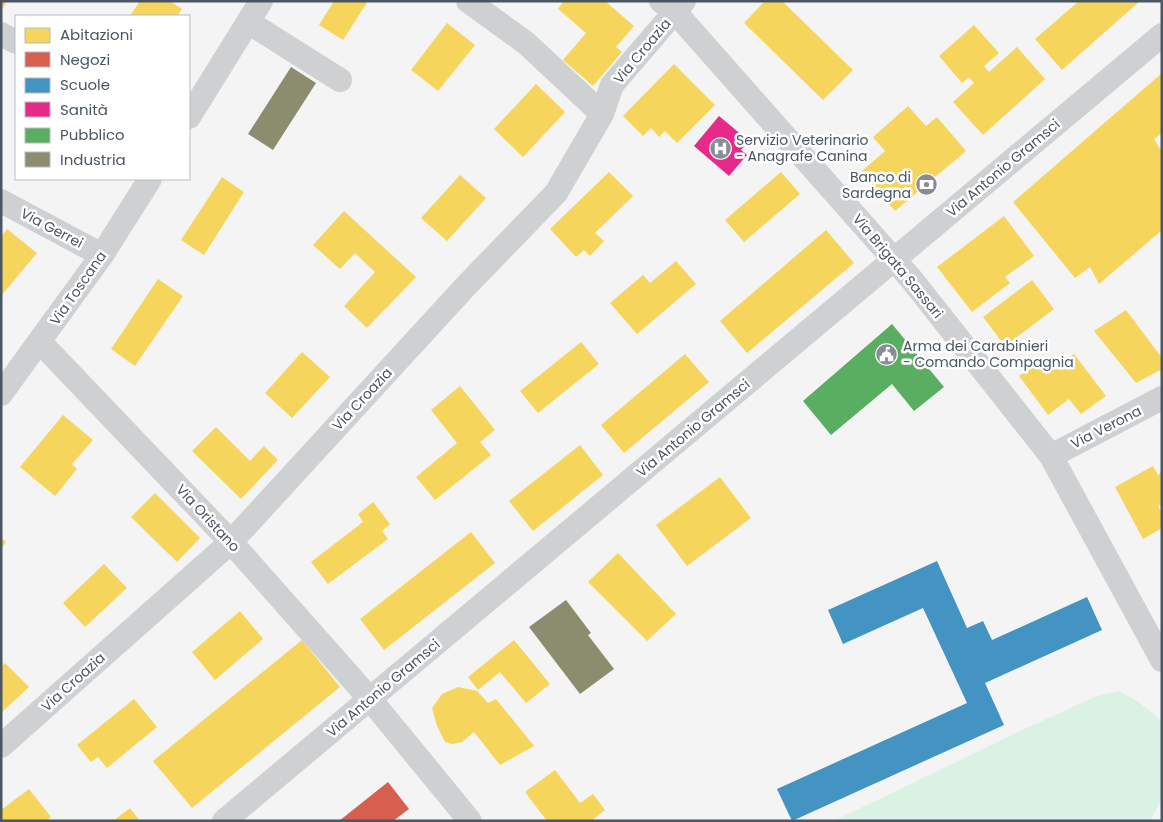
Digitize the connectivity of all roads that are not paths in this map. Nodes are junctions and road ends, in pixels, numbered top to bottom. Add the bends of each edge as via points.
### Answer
1 (468, 1) edge
2 (674, 5) edge
3 (250, 9) edge
4 (1, 34) edge
5 (1162, 35) edge
6 (15, 41) edge
7 (340, 80) dead end
8 (602, 114) junction
9 (190, 115) edge
10 (149, 180) edge
11 (1, 200) edge
12 (102, 255) junction
13 (894, 260) junction
14 (40, 342) junction
15 (1, 394) edge
16 (1162, 398) edge
17 (1050, 456) junction
18 (231, 542) junction
19 (1162, 660) edge
20 (370, 699) junction
21 (1, 746) edge
22 (224, 821) edge
23 (470, 821) edge

1 - 8 street via 526,43
2 - 8 street, Via Croazia via 612,86
2 - 13 street, Via Brigata Sassari
3 - 7 street
3 - 9 street
4 - 6 street
5 - 13 street, Via Antonio Gramsci
8 - 18 street, Via Croazia via 556,193 465,287
10 - 12 street, Via Toscana
11 - 12 street, Via Gerrei
12 - 14 street, Via Toscana
13 - 17 street, Via Brigata Sassari
13 - 20 street, Via Antonio Gramsci
14 - 15 street, Via Toscana
14 - 18 street, Via Oristano
16 - 17 street, Via Verona
17 - 19 street, Via Brigata Sassari
18 - 20 street, Via Oristano
18 - 21 street, Via Croazia
20 - 22 street, Via Antonio Gramsci
20 - 23 street, Via Oristano

